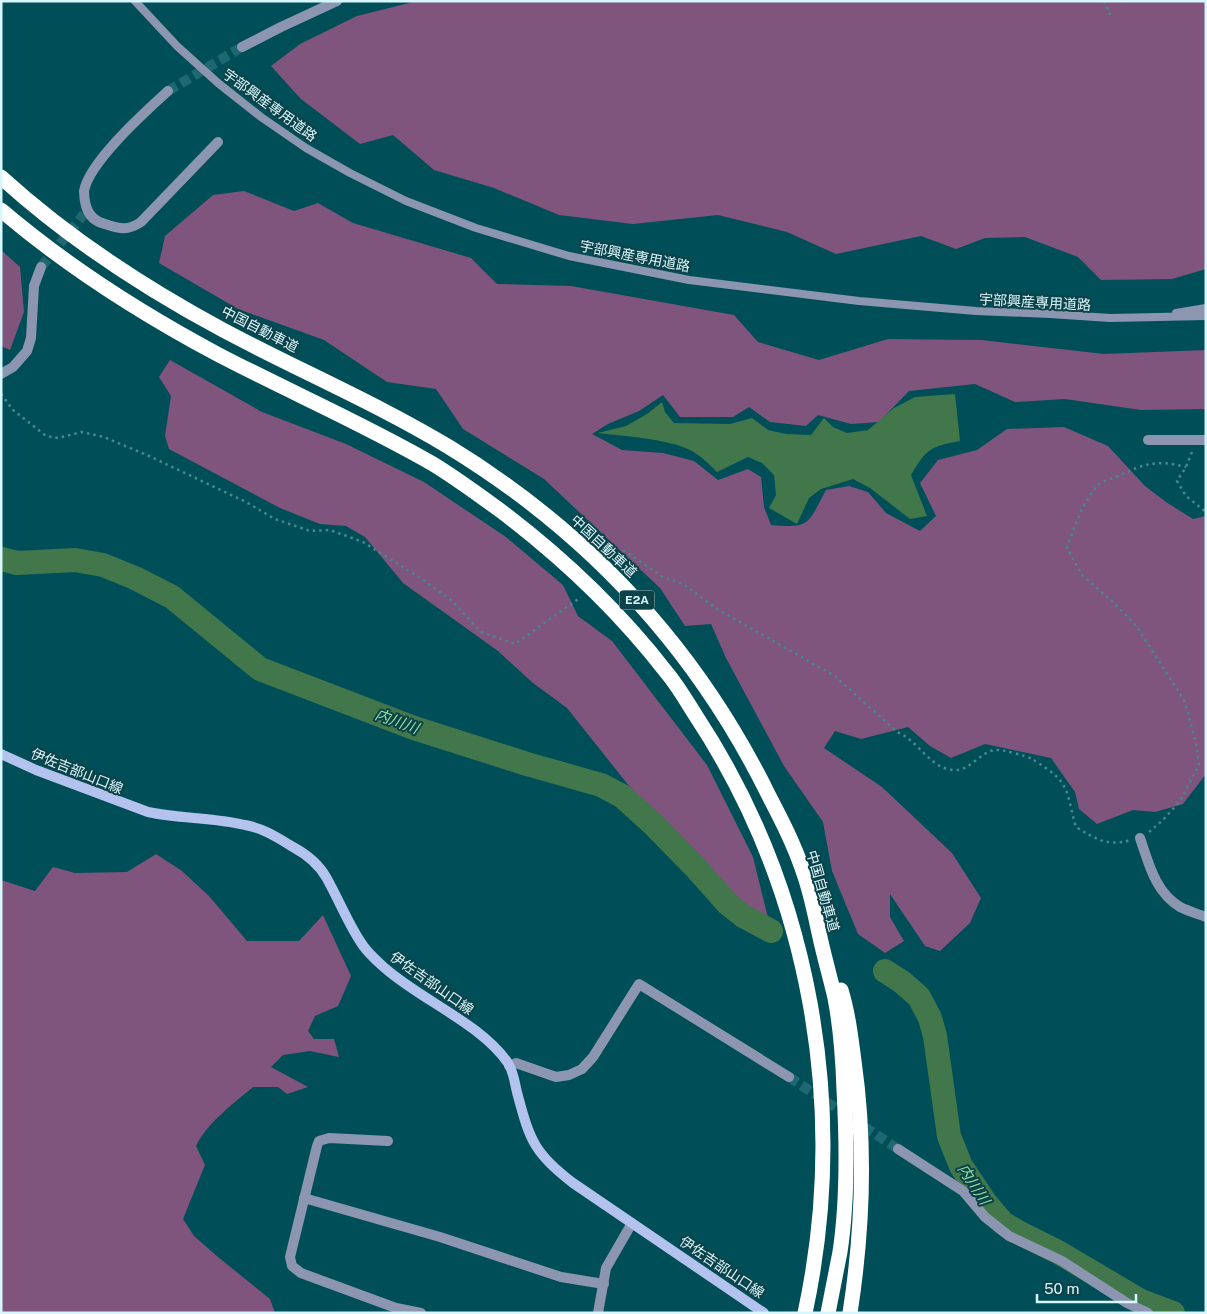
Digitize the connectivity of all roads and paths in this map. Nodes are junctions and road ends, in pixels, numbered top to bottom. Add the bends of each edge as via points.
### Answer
1 (135, 1) edge
2 (337, 1) edge
3 (1104, 1) edge
4 (1110, 15) dead end
5 (242, 47) tunnel mouth
6 (168, 90) tunnel mouth
7 (218, 142) dead end
8 (1, 177) edge
9 (1, 210) edge
10 (41, 268) tunnel mouth
11 (1206, 308) edge
12 (1206, 316) edge
13 (1154, 317) junction
14 (1, 374) edge
15 (1, 394) edge
16 (1148, 440) dead end
17 (1201, 440) edge
18 (1186, 467) junction
19 (1206, 512) edge
20 (623, 550) dead end
21 (584, 596) dead end
22 (1, 754) edge
23 (1140, 838) junction
24 (810, 893) junction
25 (1206, 917) edge
26 (510, 1066) junction
27 (789, 1077) tunnel mouth
28 (388, 1141) dead end
29 (898, 1149) tunnel mouth
30 (304, 1198) junction
31 (632, 1223) junction
32 (604, 1284) junction
33 (421, 1313) edge
34 (598, 1313) edge
35 (764, 1313) edge
36 (805, 1313) edge
37 (828, 1313) edge
38 (850, 1313) edge
39 (1148, 1313) edge

1 - 13 lane, 宇部興産専用道路 via 218,83 306,148 406,201 476,228 569,256 698,281 859,301 976,311
2 - 5 street
3 - 4 path
6 - 7 street via 100,160 84,191 86,212 98,222 132,228
8 - 24 highway, 中国自動車道 / E2A via 60,227 145,286 448,447 531,502 580,544 638,601 712,695 737,735 787,831
9 - 36 highway, E2A via 65,261 155,320 401,447 467,487 562,559 617,614 670,676 731,774 766,845 790,915 804,972 816,1035 822,1116 820,1213
10 - 14 street via 34,286 31,338 27,351 13,367
11 - 13 lane
12 - 13 lane, 宇部興産専用道路
15 - 21 path via 13,410 46,436 58,438 82,432 104,437 246,502 275,519 310,531 330,530 363,542 422,579 452,601 481,632 495,638 515,644
16 - 17 street
17 - 18 path
18 - 19 path via 1177,481 1186,496
18 - 23 path via 1155,462 1100,484 1078,517 1067,548 1082,575 1137,627 1168,672 1184,700 1196,743 1199,765 1180,801
20 - 23 path via 663,577 683,584 717,609 834,676 937,764 953,770 962,769 996,750 1032,759 1060,780 1068,795 1076,828 1103,842 1119,844
22 - 26 main road, 伊佐吉部山口線 via 148,812 246,825 265,831 298,849 325,875 360,943 375,959 411,988 479,1033
23 - 25 street via 1156,883 1164,894 1181,907
24 - 37 highway, 中国自動車道 / E2A via 835,1001 842,1055 846,1136 840,1250
24 - 38 highway via 847,1008 860,1101 861,1226
26 - 27 street via 516,1063 556,1077 582,1069 639,984
26 - 31 main road, 伊佐吉部山口線 via 525,1121 533,1143 543,1157 573,1183
28 - 30 street via 329,1138 319,1141
29 - 39 street via 963,1191 985,1217 1009,1236 1062,1261
30 - 32 street via 440,1237 561,1277
30 - 33 street via 290,1257 292,1266 301,1273 396,1308
31 - 32 street via 606,1268
31 - 35 main road, 伊佐吉部山口線
32 - 34 street

